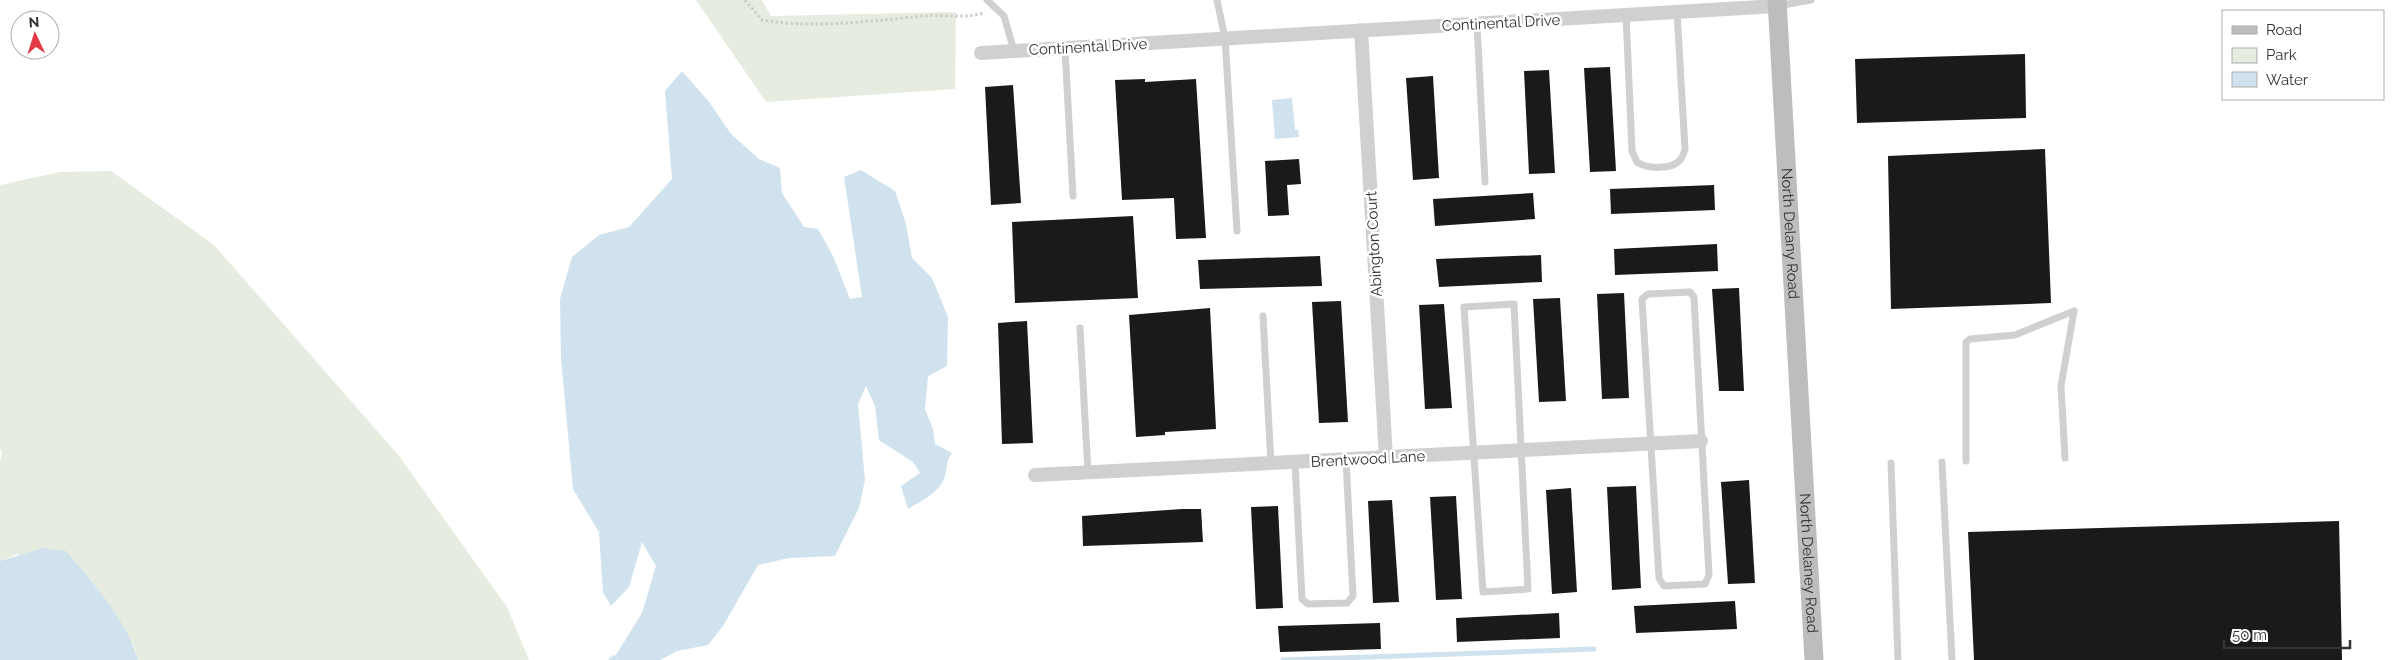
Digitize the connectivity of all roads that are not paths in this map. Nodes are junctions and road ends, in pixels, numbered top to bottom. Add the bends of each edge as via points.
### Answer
1 (987, 0) edge
2 (1217, 0) edge
3 (1811, 0) edge
4 (1777, 3) edge
5 (1676, 12) junction
6 (1626, 15) junction
7 (1477, 24) junction
8 (1361, 30) junction
9 (1225, 38) junction
10 (1065, 49) junction
11 (1014, 51) junction
12 (981, 53) dead end
13 (1485, 182) dead end
14 (1073, 196) dead end
15 (1237, 231) dead end
16 (1262, 316) dead end
17 (1080, 328) dead end
18 (1701, 441) junction
19 (1650, 444) junction
20 (1521, 451) junction
21 (1472, 454) junction
22 (1386, 458) junction
23 (2065, 458) dead end
24 (1346, 460) junction
25 (1966, 461) dead end
26 (1942, 462) dead end
27 (1295, 463) junction
28 (1891, 463) dead end
29 (1271, 464) junction
30 (1803, 466) joint
31 (1088, 473) junction
32 (1035, 475) dead end
33 (1814, 660) edge
34 (1898, 660) edge
35 (1952, 660) edge

1 - 11 lane via 1004,16
2 - 9 lane
3 - 4 lane
4 - 5 street, Continental Drive
4 - 30 street, North Delany Road
5 - 6 street, Continental Drive
5 - 6 lane via 1685,149 1677,163 1650,167 1637,162 1632,150
6 - 7 street, Continental Drive
7 - 8 street, Continental Drive
7 - 13 lane
8 - 9 street, Continental Drive
8 - 22 street, Abington Court
9 - 10 street, Continental Drive
9 - 15 lane
10 - 11 street, Continental Drive
10 - 14 lane
11 - 12 street, Continental Drive
16 - 29 lane
17 - 31 lane
18 - 19 street, Brentwood Lane
18 - 19 lane via 1709,575 1705,584 1664,586 1659,578
18 - 19 lane via 1694,297 1690,292 1648,294 1642,299
19 - 20 street, Brentwood Lane
20 - 21 street, Brentwood Lane
20 - 21 lane via 1528,589 1484,592
20 - 21 lane via 1514,304 1464,307
21 - 22 street, Brentwood Lane
22 - 24 street, Brentwood Lane
23 - 25 lane via 2060,386 2074,311 2015,335 1970,338 1966,342
24 - 27 street, Brentwood Lane
24 - 27 lane via 1353,596 1347,603 1308,604 1302,599
26 - 35 lane
27 - 29 street, Brentwood Lane
28 - 34 lane
29 - 31 street, Brentwood Lane
30 - 33 street, North Delaney Road
31 - 32 street, Brentwood Lane

